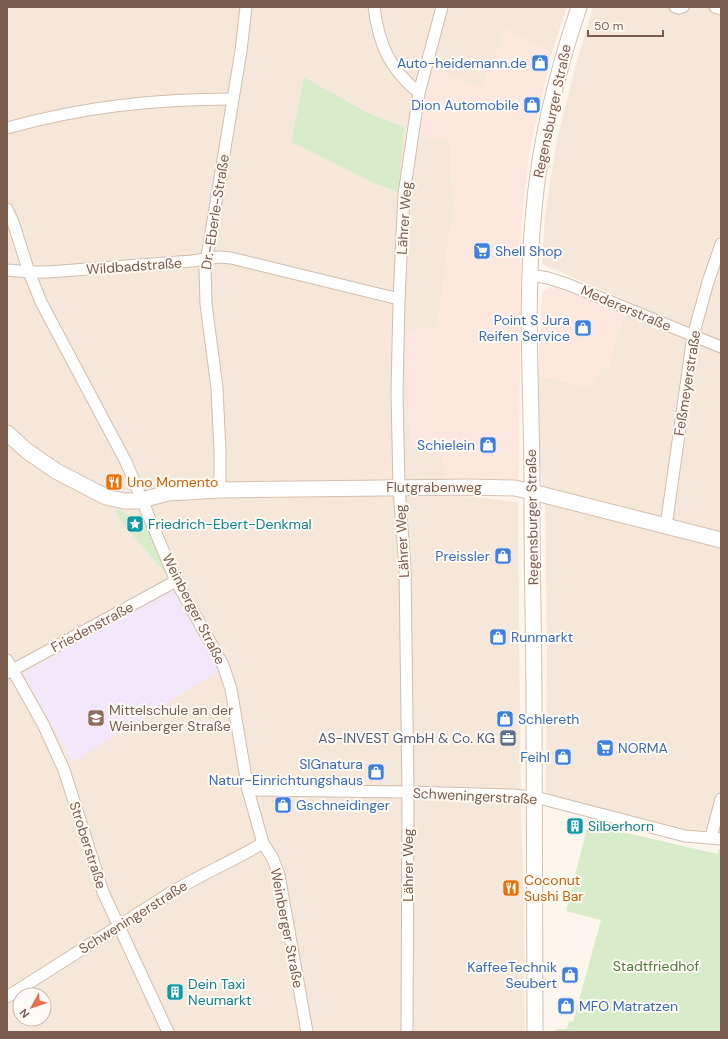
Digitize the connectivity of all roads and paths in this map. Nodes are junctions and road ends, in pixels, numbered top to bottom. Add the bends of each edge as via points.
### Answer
1 (246, 7) edge
2 (374, 7) edge
3 (442, 7) edge
4 (579, 7) edge
5 (676, 7) edge
6 (683, 7) edge
7 (715, 7) edge
8 (721, 9) edge
9 (419, 93) junction
10 (232, 99) junction
11 (7, 128) edge
12 (7, 209) edge
13 (721, 244) edge
14 (206, 259) junction
15 (7, 270) edge
16 (29, 272) junction
17 (530, 275) junction
18 (399, 299) junction
19 (693, 336) junction
20 (721, 347) edge
21 (7, 433) edge
22 (399, 488) junction
23 (220, 490) junction
24 (532, 492) junction
25 (142, 500) junction
26 (666, 526) junction
27 (721, 540) edge
28 (176, 582) junction
29 (7, 660) edge
30 (10, 671) edge
31 (248, 790) junction
32 (408, 792) junction
33 (535, 797) junction
34 (721, 800) edge
35 (716, 838) edge
36 (263, 843) junction
37 (119, 927) junction
38 (7, 997) edge
39 (168, 1032) edge
40 (307, 1032) edge
41 (407, 1032) edge
42 (535, 1032) edge

1 - 10 street, Dr.-Eberle-Straße
2 - 9 street via 376,27 383,47 393,66
3 - 9 street, Lährer Weg
4 - 17 main road, Regensburger Straße via 561,66 542,145 534,204
5 - 6 street
7 - 8 street
9 - 18 street, Lährer Weg via 404,194
10 - 11 street via 190,99 98,107
10 - 14 street, Dr.-Eberle-Straße
12 - 16 street, Weinberger Straße
13 - 19 street, Feßmeyerstraße
14 - 16 street, Wildbadstraße
14 - 18 street, Wildbadstraße via 239,259
14 - 23 street, Dr.-Eberle-Straße via 206,304 218,388
15 - 16 street, Wildbadstraße
16 - 25 street, Weinberger Straße via 41,302 126,462
17 - 19 street, Medererstraße via 567,284
17 - 24 main road, Regensburger Straße
18 - 22 street, Lährer Weg
19 - 20 street, Medererstraße
19 - 26 street, Feßmeyerstraße
21 - 25 main road, Flutgrabenweg via 42,462 95,491 114,500
22 - 23 main road, Flutgrabenweg
22 - 24 main road, Flutgrabenweg via 495,487
22 - 32 street, Lährer Weg via 405,568
23 - 25 main road, Flutgrabenweg via 168,493
24 - 26 main road, Flutgrabenweg
24 - 33 main road, Regensburger Straße
25 - 28 street, Weinberger Straße
26 - 27 main road, Flutgrabenweg
28 - 30 street, Friedenstraße
28 - 31 street, Weinberger Straße via 227,675 234,700
29 - 30 street, Stroberstraße
30 - 37 street, Stroberstraße via 43,724 64,770 103,892
31 - 32 street, Schweningerstraße
31 - 36 street, Weinberger Straße
32 - 33 street, Schweningerstraße
32 - 41 street, Lährer Weg
33 - 35 street, Schweningerstraße via 685,836
33 - 42 main road, Regensburger Straße
34 - 35 street
36 - 37 street, Schweningerstraße via 189,882
36 - 40 street, Weinberger Straße via 279,875
37 - 38 street, Schweningerstraße
37 - 39 street, Stroberstraße

